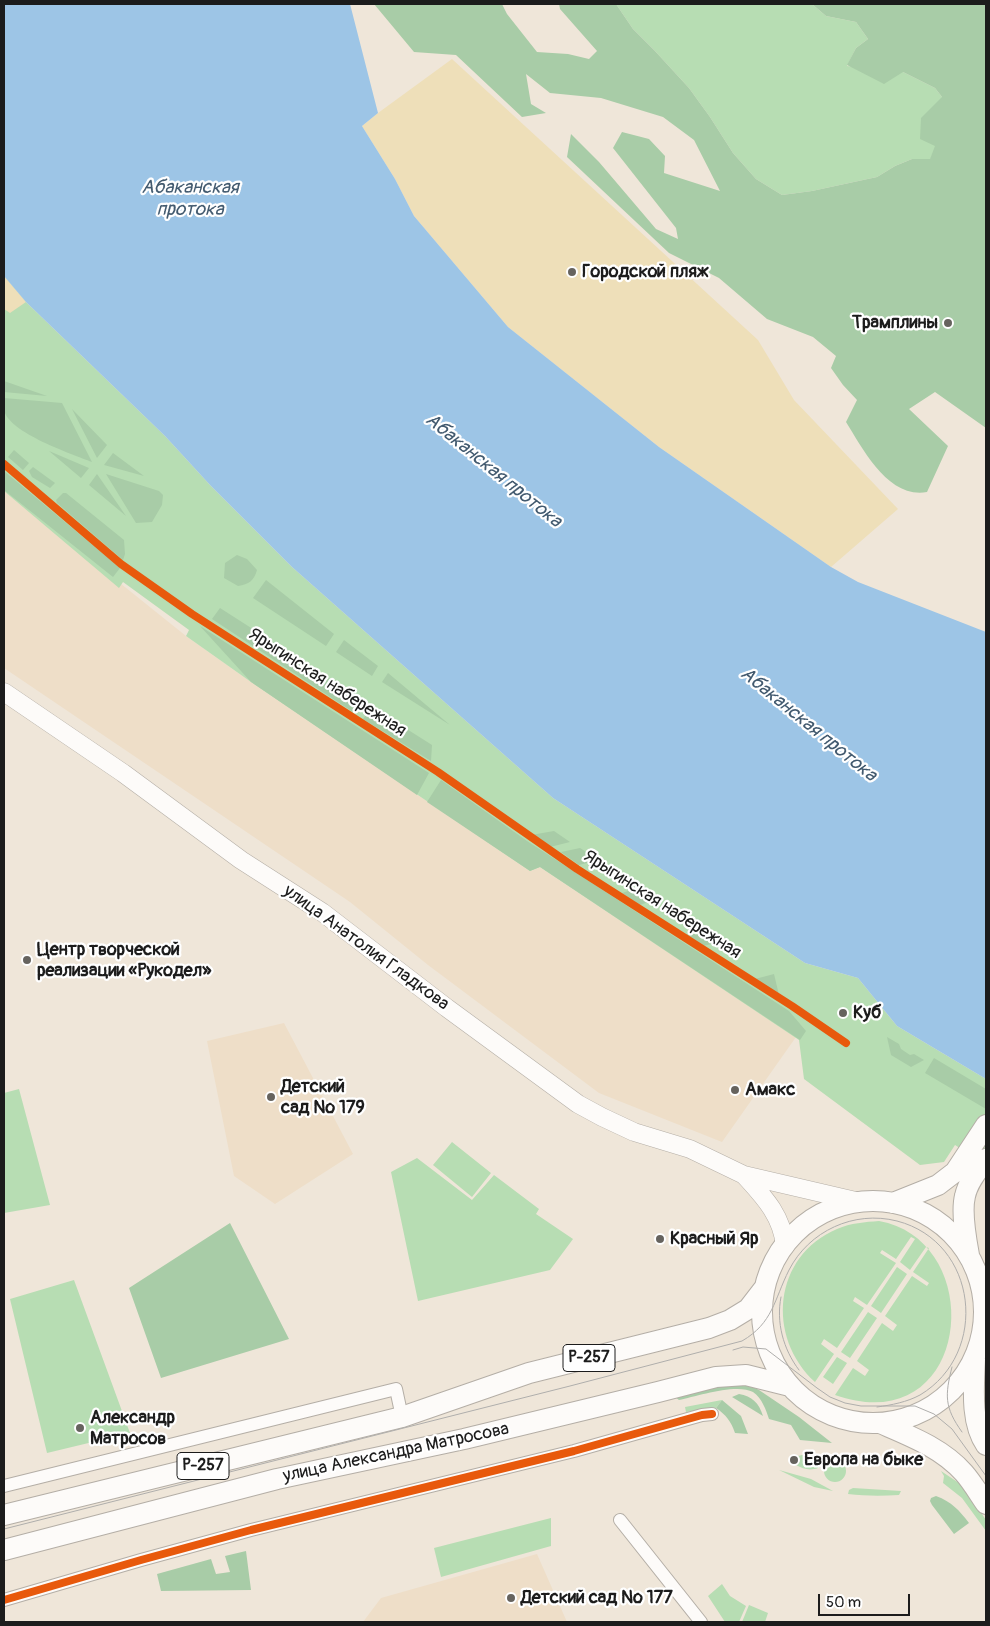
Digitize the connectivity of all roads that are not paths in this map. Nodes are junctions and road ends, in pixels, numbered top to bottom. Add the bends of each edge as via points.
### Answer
1 (4, 692) edge
2 (986, 1126) edge
3 (986, 1159) edge
4 (744, 1175) junction
5 (963, 1177) junction
6 (860, 1202) junction
7 (893, 1203) junction
8 (785, 1246) junction
9 (969, 1257) junction
10 (765, 1286) junction
11 (975, 1355) junction
12 (790, 1386) junction
13 (712, 1414) dead end
14 (402, 1417) junction
15 (880, 1423) junction
16 (986, 1445) edge
17 (4, 1486) edge
18 (986, 1504) edge
19 (4, 1515) edge
20 (620, 1520) dead end
21 (4, 1550) edge
22 (4, 1600) edge
23 (701, 1622) edge

1 - 4 main road, улица Анатолия Гладкова via 123,773 241,860 322,912 578,1104 634,1132 690,1149
2 - 5 highway
3 - 5 highway
4 - 6 main road
4 - 8 main road via 776,1214
5 - 7 highway
5 - 9 highway via 964,1230
6 - 7 highway, Р-257
6 - 8 highway, Р-257 via 836,1208 813,1219
7 - 9 highway, Р-257 via 920,1212 944,1228
8 - 10 highway, Р-257
9 - 11 highway, Р-257 via 984,1303 981,1340
10 - 12 highway, Р-257 via 763,1324 766,1339 771,1356
10 - 14 highway, улица Александра Матросова / Р-257 via 748,1309 709,1328 529,1373
11 - 15 highway, Р-257 via 960,1382 938,1403 910,1417
11 - 16 highway via 974,1405
12 - 15 highway, Р-257 via 820,1410 839,1418
12 - 21 highway, улица Александра Матросова / Р-257 via 746,1375 716,1377 474,1436 276,1479
13 - 22 street via 259,1528
14 - 17 street via 396,1389
14 - 19 highway, улица Александра Матросова / Р-257
15 - 18 highway via 943,1454 964,1472
20 - 23 street

